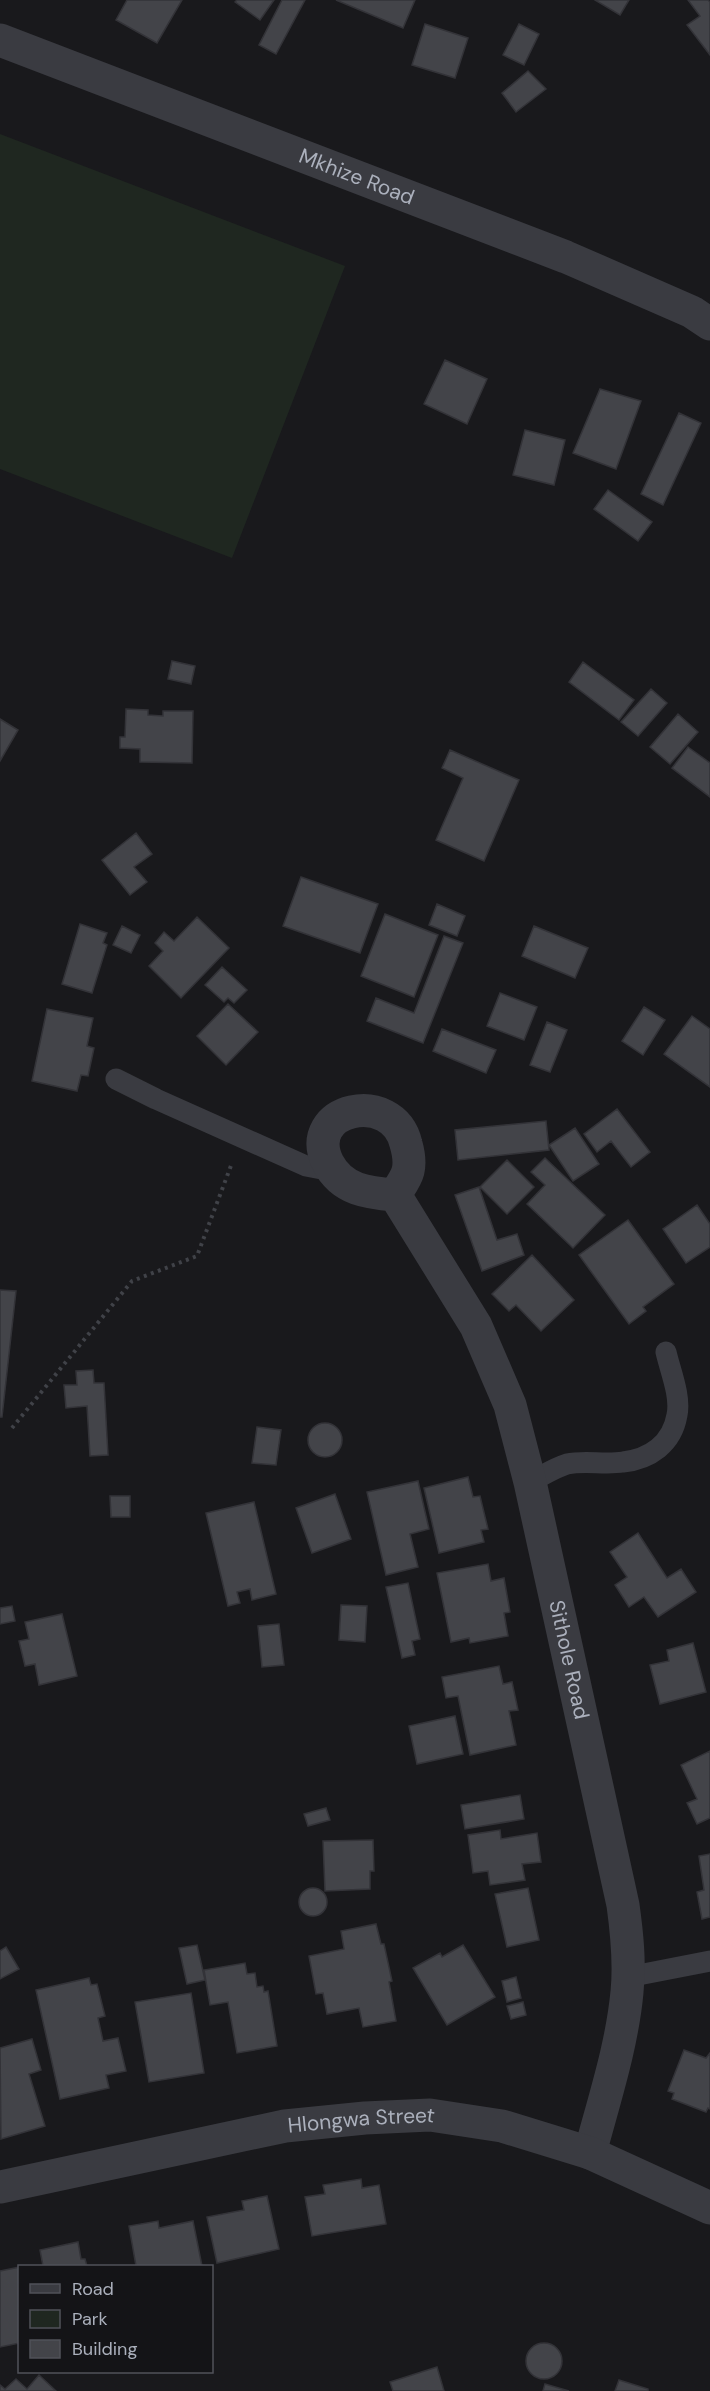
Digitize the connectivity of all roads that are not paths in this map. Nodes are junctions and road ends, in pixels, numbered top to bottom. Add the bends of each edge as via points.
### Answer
1 (0, 40) edge
2 (710, 324) edge
3 (116, 1079) dead end
4 (332, 1171) junction
5 (394, 1195) junction
6 (666, 1352) dead end
7 (530, 1482) junction
8 (710, 1960) edge
9 (628, 1977) junction
10 (590, 2153) junction
11 (0, 2187) edge
12 (710, 2208) edge

1 - 2 street, Mkhize Road via 566,257 692,312
3 - 4 lane via 306,1166
4 - 5 street via 345,1184
4 - 5 street via 325,1156 328,1127 347,1112 375,1111 398,1125 408,1151 409,1170
5 - 7 street, Sithole Road via 476,1326 510,1405
6 - 7 lane via 678,1414 661,1448 644,1458 621,1463 569,1464
7 - 9 street, Sithole Road via 623,1905
8 - 9 lane
9 - 10 street, Sithole Road via 621,2031
10 - 11 street, Hlongwa Street via 502,2126 430,2115 365,2118 285,2126
10 - 12 street, Hlongwa Street

